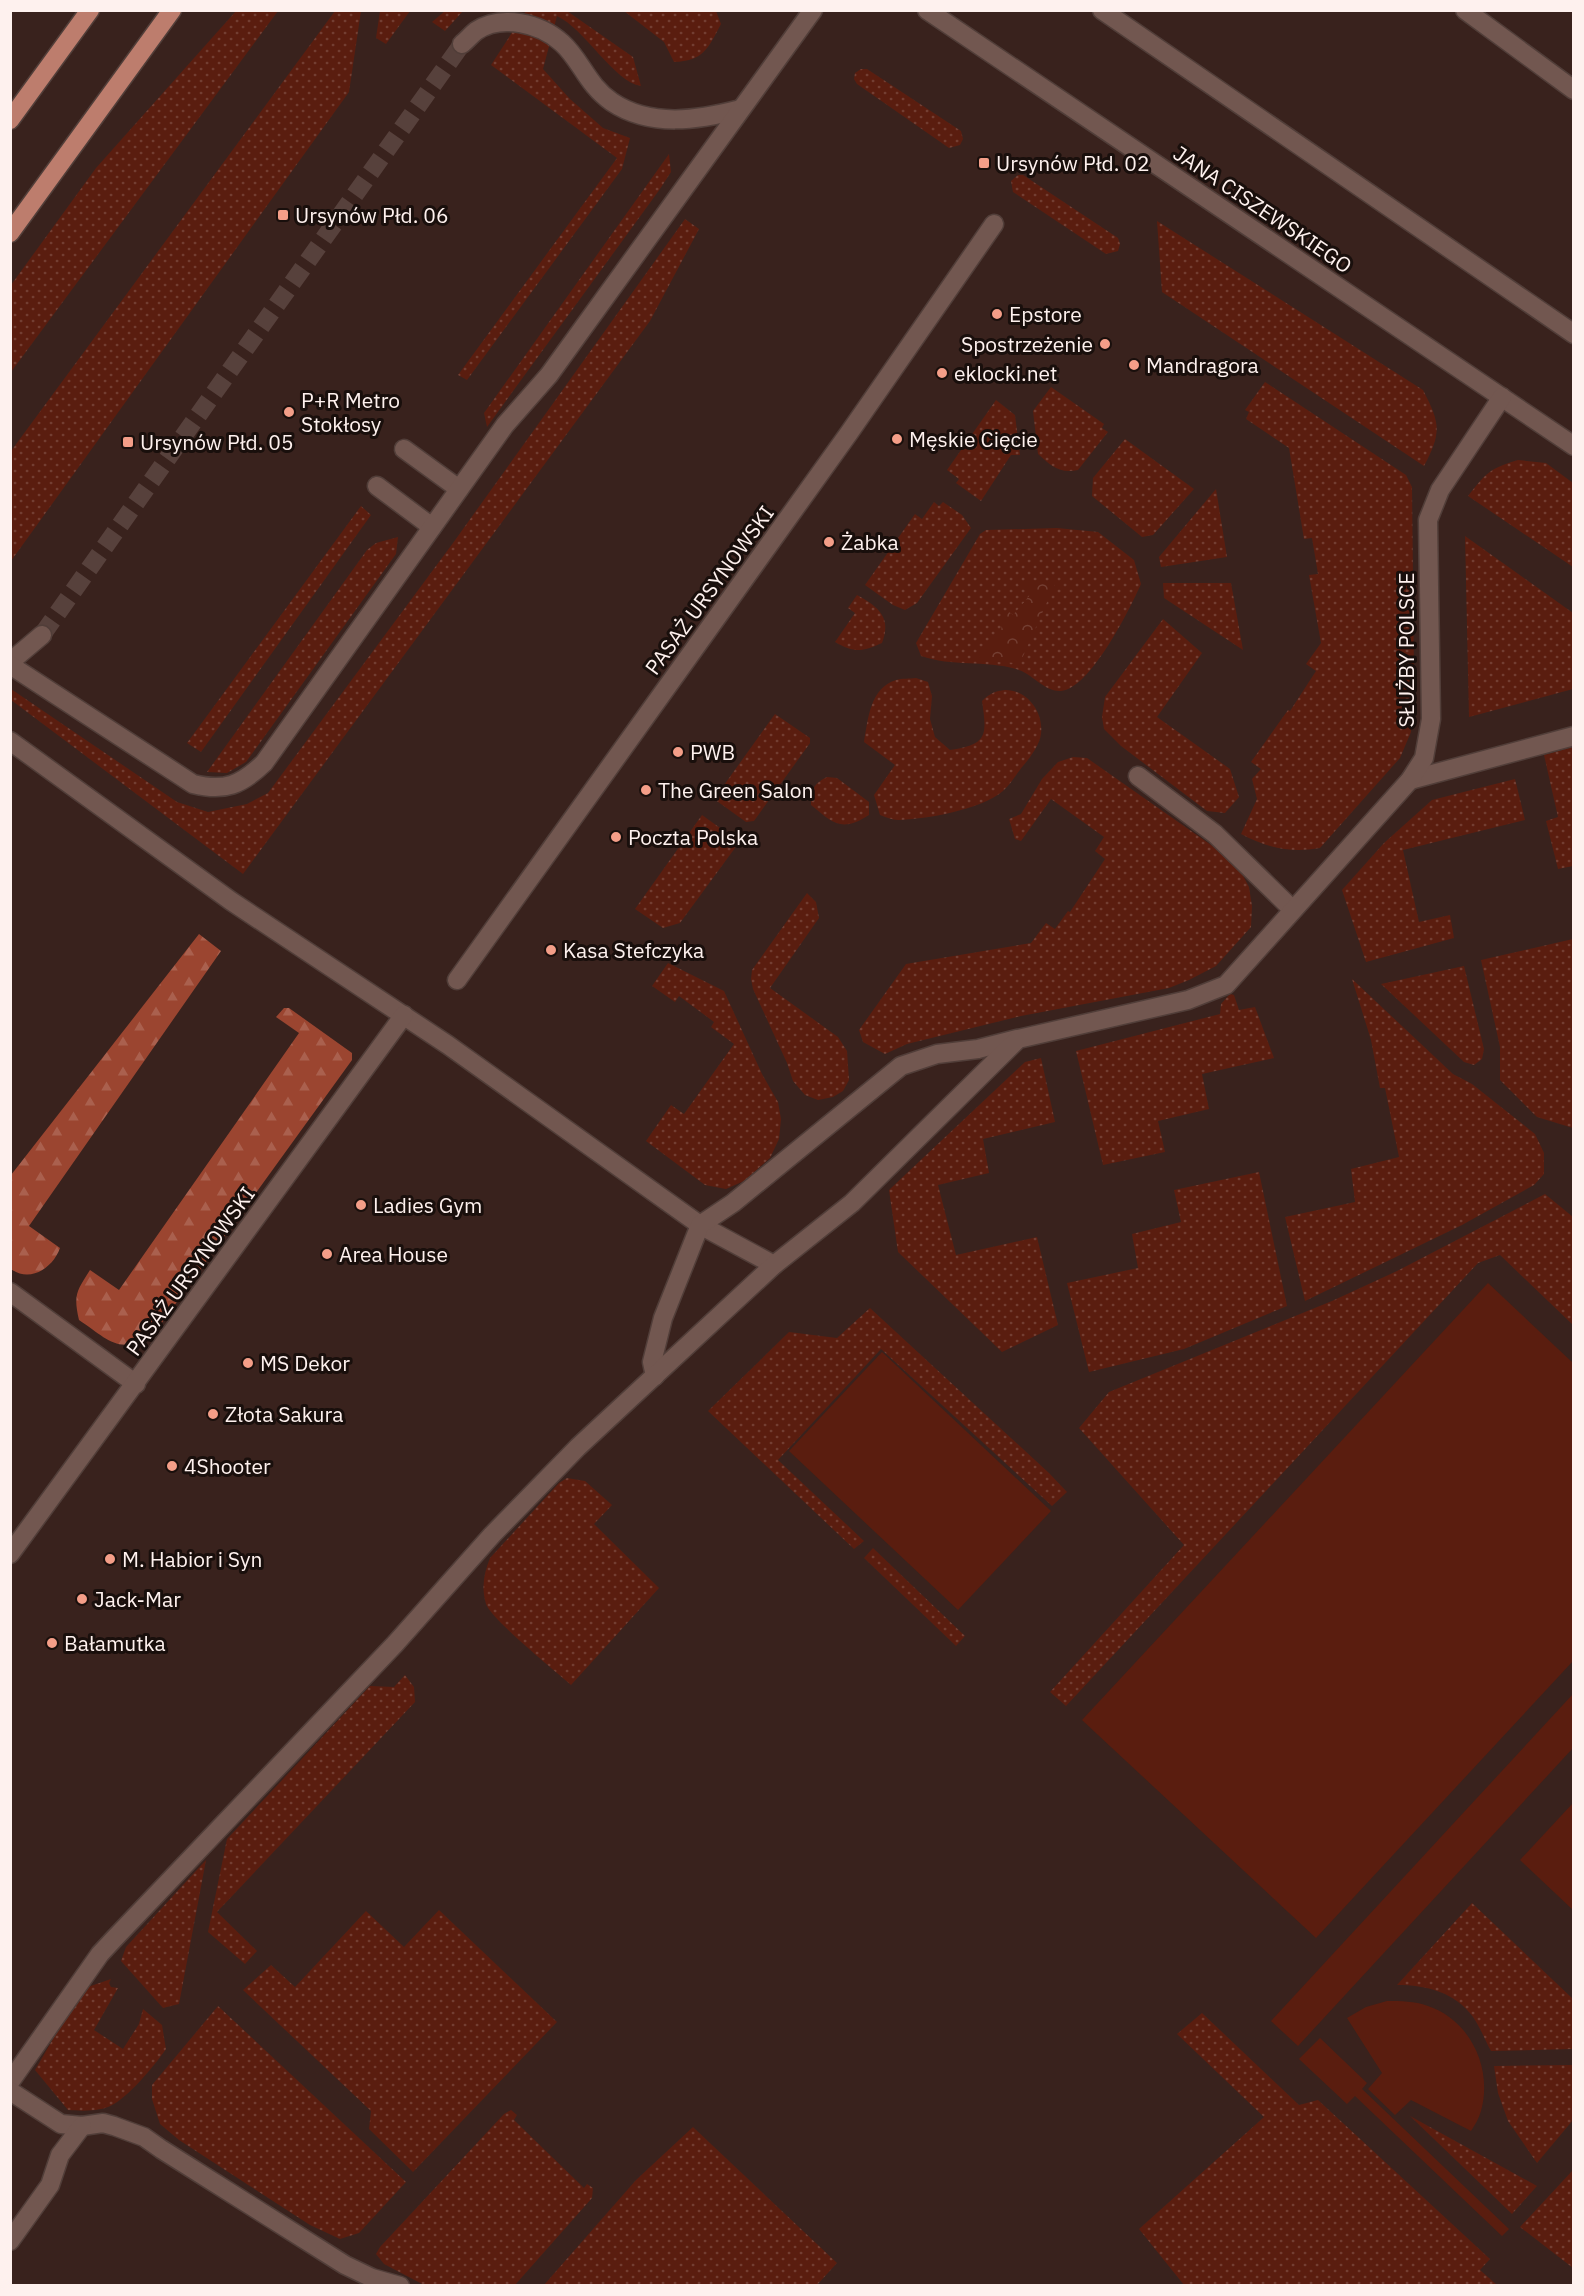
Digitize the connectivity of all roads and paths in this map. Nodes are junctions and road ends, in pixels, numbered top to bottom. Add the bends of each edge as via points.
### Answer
1 (90, 10) edge
2 (172, 10) edge
3 (813, 10) edge
4 (927, 10) edge
5 (1102, 10) edge
6 (1465, 10) edge
7 (462, 44) tunnel mouth
8 (1574, 90) edge
9 (741, 109) junction
10 (10, 120) edge
11 (994, 224) dead end
12 (10, 233) edge
13 (1574, 334) edge
14 (1502, 397) junction
15 (1574, 446) edge
16 (404, 448) dead end
17 (377, 486) dead end
18 (459, 489) junction
19 (432, 527) junction
20 (42, 635) tunnel mouth
21 (10, 663) edge
22 (1574, 736) edge
23 (10, 741) edge
24 (1138, 776) dead end
25 (1410, 780) junction
26 (1292, 909) junction
27 (457, 980) dead end
28 (404, 1015) junction
29 (1018, 1039) junction
30 (700, 1225) junction
31 (774, 1265) junction
32 (10, 1292) edge
33 (655, 1376) junction
34 (136, 1384) junction
35 (10, 1554) edge
36 (10, 2082) edge
37 (10, 2091) edge
38 (82, 2126) junction
39 (10, 2241) edge
40 (400, 2286) edge

1 - 10 main road
2 - 12 main road
3 - 9 street
4 - 14 street, JANA CISZEWSKIEGO
5 - 13 street
6 - 8 street
7 - 9 street via 487,26 520,23 563,43 596,88 628,110 668,120 688,120
9 - 18 street via 549,375
11 - 27 street, PASAŻ URSYNOWSKI
14 - 15 street, JANA CISZEWSKIEGO
14 - 25 street, SŁUŻBY POLSCE via 1440,490 1428,520 1431,719 1424,758
16 - 18 street
17 - 19 street
18 - 19 street
19 - 21 street via 264,763 237,784 221,788 193,784
20 - 21 street
22 - 25 street
23 - 28 street via 231,901
24 - 26 street via 1215,834
25 - 26 street, SŁUŻBY POLSCE
26 - 29 street, SŁUŻBY POLSCE via 1226,985 1188,1000
28 - 30 street
28 - 34 street, PASAŻ URSYNOWSKI
29 - 30 street, SŁUŻBY POLSCE via 937,1054 902,1066 733,1203
29 - 31 street via 852,1203
30 - 31 street
30 - 33 street via 663,1318 652,1362
31 - 33 street
32 - 34 street
33 - 36 street via 492,1535 395,1644 100,1954
34 - 35 street, PASAŻ URSYNOWSKI
37 - 38 street via 62,2124
38 - 39 street via 60,2154 50,2185
38 - 40 street via 104,2124 144,2137 345,2265

